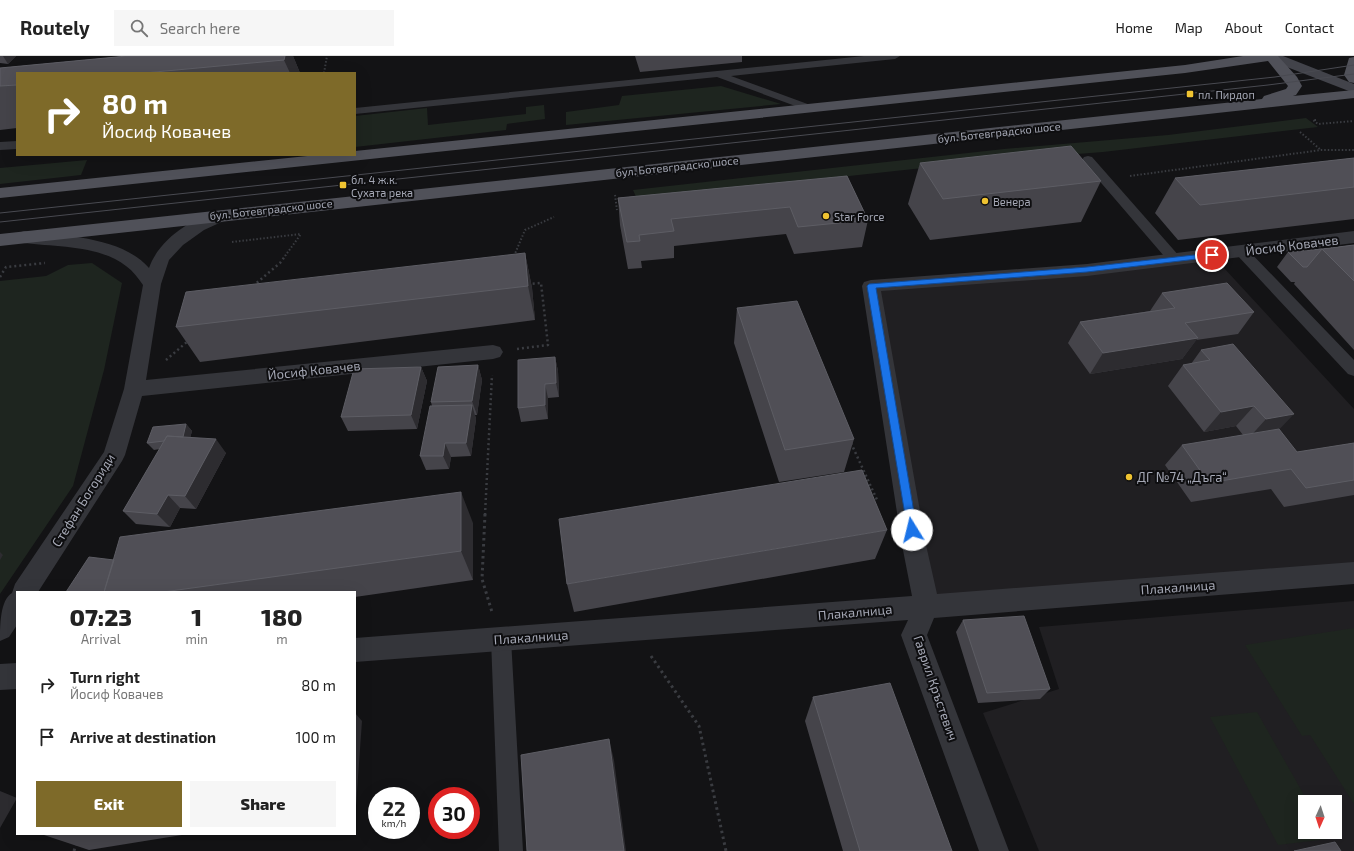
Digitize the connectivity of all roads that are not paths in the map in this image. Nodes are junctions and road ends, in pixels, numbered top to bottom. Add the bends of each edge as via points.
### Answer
1 (895, 56) edge
2 (1271, 56) edge
3 (1188, 62) edge
4 (716, 74) junction
5 (1353, 76) edge
6 (1354, 94) edge
7 (1245, 106) junction
8 (809, 108) junction
9 (356, 110) edge
10 (16, 145) edge
11 (0, 146) edge
12 (352, 156) edge
13 (356, 156) edge
14 (1088, 160) dead end
15 (0, 193) edge
16 (222, 215) junction
17 (24, 237) junction
18 (1354, 237) edge
19 (0, 240) edge
20 (1242, 252) junction
21 (1175, 260) junction
22 (152, 284) junction
23 (493, 352) road end
24 (1354, 370) edge
25 (134, 389) junction
26 (1354, 573) edge
27 (25, 591) edge
28 (16, 605) edge
29 (927, 606) junction
30 (0, 629) edge
31 (501, 639) junction
32 (356, 650) edge
33 (16, 676) edge
34 (0, 677) edge
35 (511, 851) edge
36 (994, 851) edge

1 - 4 lane via 762,65
2 - 3 main road
2 - 5 street
2 - 7 main road via 1295,86 1291,92
3 - 8 main road
4 - 8 lane
4 - 9 lane
6 - 7 main road, бул. Ботевградско шосе
7 - 16 main road, бул. Ботевградско шосе
8 - 13 main road
10 - 11 lane
12 - 15 main road
14 - 21 lane
16 - 17 main road, бул. Ботевградско шосе
16 - 22 street, Стефан Богориди via 198,226 177,241 161,258
17 - 19 main road, бул. Ботевградско шосе
17 - 22 street via 112,250 133,262
18 - 20 street, Йосиф Ковачев
20 - 21 street, Йосиф Ковачев
20 - 24 lane
21 - 29 street, Йосиф Ковачев via 1087,270 871,286 914,545
22 - 25 street, Стефан Богориди
23 - 25 street, Йосиф Ковачев
25 - 27 street, Стефан Богориди via 114,455
26 - 29 street, Плакалница
28 - 30 street
29 - 31 street, Плакалница
29 - 36 street, Гаврил Кръстевич via 914,635
31 - 32 street, Плакалница
31 - 35 lane
33 - 34 street

